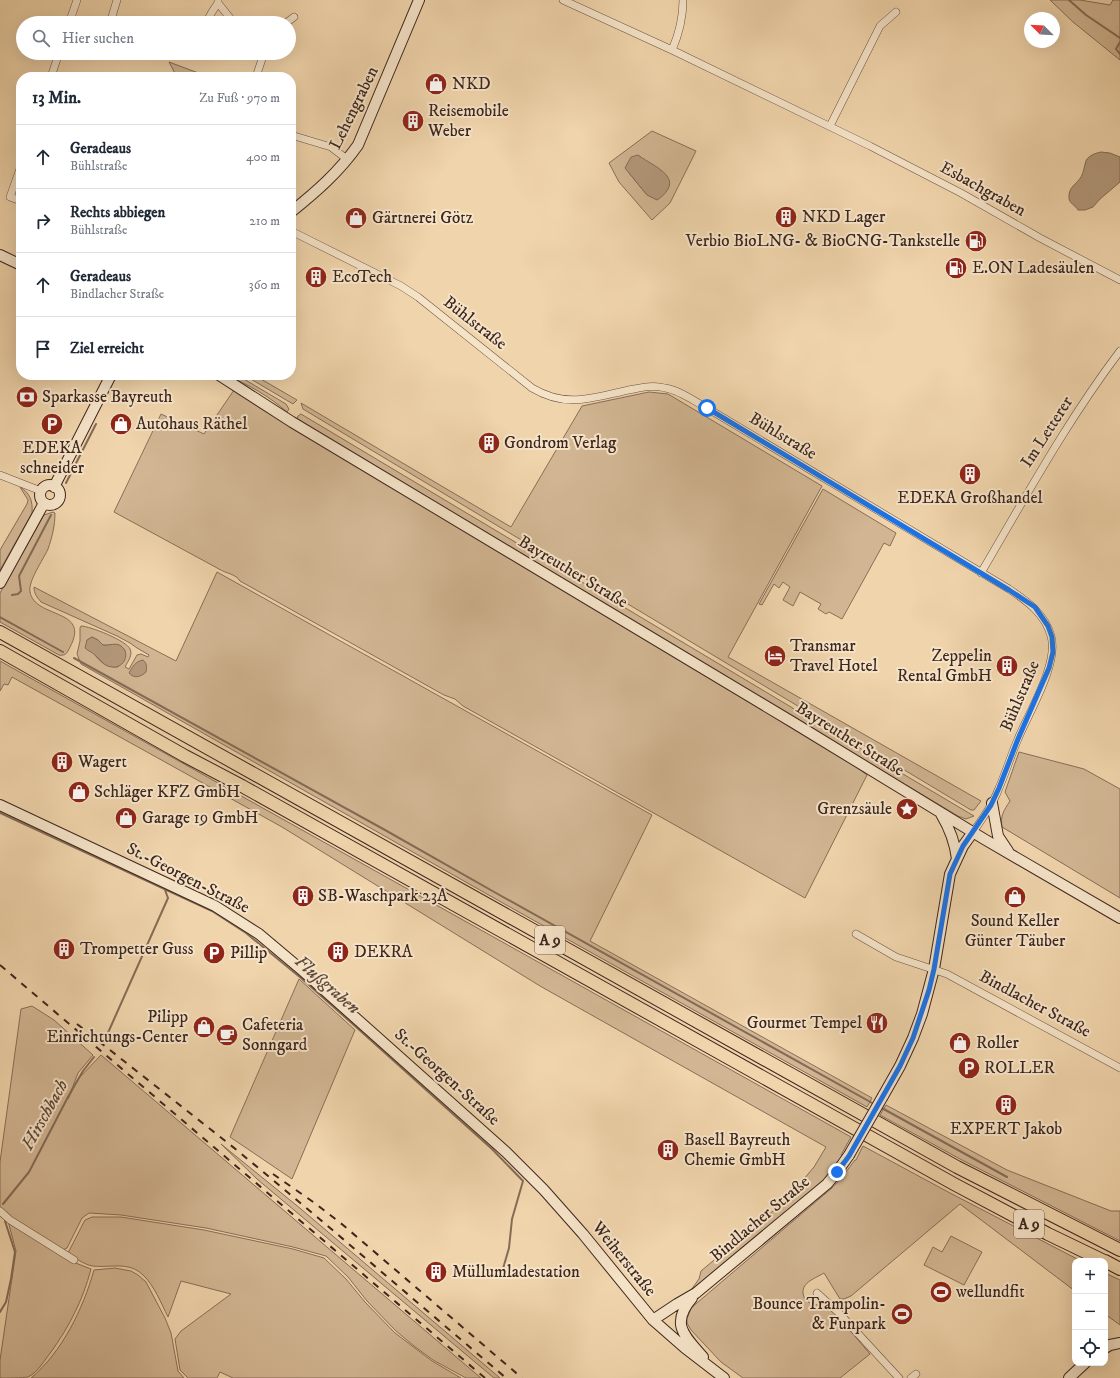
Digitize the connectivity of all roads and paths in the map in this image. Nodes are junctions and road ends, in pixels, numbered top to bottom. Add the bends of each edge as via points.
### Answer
1 (77, 0) edge
2 (117, 0) edge
3 (419, 0) edge
4 (563, 0) edge
5 (682, 0) edge
6 (218, 2) edge
7 (896, 12) dead end
8 (71, 16) edge
9 (112, 16) edge
10 (210, 16) edge
11 (229, 16) edge
12 (672, 50) junction
13 (57, 60) edge
14 (262, 60) edge
15 (53, 72) edge
16 (258, 72) edge
17 (830, 126) junction
18 (296, 136) edge
19 (348, 160) junction
20 (16, 180) edge
21 (16, 200) edge
22 (296, 208) edge
23 (296, 234) edge
24 (0, 255) edge
25 (16, 263) edge
26 (1120, 280) edge
27 (1120, 351) edge
28 (108, 380) edge
29 (227, 380) edge
30 (0, 475) edge
31 (54, 487) junction
32 (41, 491) junction
33 (44, 503) junction
34 (982, 573) junction
35 (0, 583) edge
36 (0, 632) edge
37 (0, 651) edge
38 (992, 803) junction
39 (0, 805) edge
40 (940, 812) junction
41 (973, 832) junction
42 (1011, 855) junction
43 (957, 859) junction
44 (1120, 918) edge
45 (856, 934) dead end
46 (934, 969) junction
47 (1120, 1068) edge
48 (506, 1152) joint
49 (0, 1211) edge
50 (1120, 1250) edge
51 (1099, 1258) edge
52 (74, 1260) dead end
53 (1108, 1263) edge
54 (1120, 1269) edge
55 (696, 1293) junction
56 (817, 1293) dead end
57 (653, 1320) junction
58 (1120, 1342) edge
59 (1108, 1347) edge
60 (1082, 1366) edge
61 (721, 1376) edge
62 (899, 1378) edge
63 (1069, 1378) edge

1 - 8 street
2 - 9 street
3 - 19 street, Lehengraben via 358,145
4 - 12 street, Esbachgraben
5 - 12 street via 681,24
6 - 10 street
6 - 11 street
7 - 17 street via 880,26
12 - 17 street, Esbachgraben
13 - 15 street
14 - 16 street
17 - 26 street, Esbachgraben via 961,193
18 - 19 street via 331,147
19 - 22 street, Lehengraben
20 - 21 street via 10,197
23 - 34 street, Bühlstraße via 412,293 540,393 570,400 647,387 675,391
24 - 25 street
27 - 34 street, Im Letterer via 1035,479
28 - 31 street
29 - 40 street, Bayreuther Straße
30 - 32 street
31 - 32 street via 47,486
31 - 33 street via 59,493 58,501 52,505
32 - 33 street via 40,496
33 - 35 street
34 - 38 street, Bühlstraße via 1035,607 1048,626 1053,652 1049,668
36 - 50 highway, A 9 via 950,1163
37 - 51 highway, A 9 via 940,1177
38 - 41 street, Bühlstraße
38 - 42 street via 998,836
39 - 48 street, St.-Georgen-Straße via 215,906 253,931 300,969
40 - 41 street, Bayreuther Straße
40 - 43 street via 951,832
41 - 42 street, Bayreuther Straße
41 - 43 street, Bindlacher Straße
42 - 44 street, Bayreuther Straße
43 - 46 street, Bindlacher Straße via 950,874
45 - 46 street, Bindlacher Straße via 896,957
46 - 47 street, Bindlacher Straße
46 - 55 street, Bindlacher Straße, bridge via 928,996 913,1038 849,1156 813,1196
48 - 57 street, Weiherstraße via 579,1229
49 - 52 street
53 - 54 highway, A 9
55 - 57 street, Bindlacher Straße
55 - 61 street via 682,1312 682,1331
56 - 62 street
57 - 61 street, Weiherstraße
58 - 59 street
60 - 63 street

